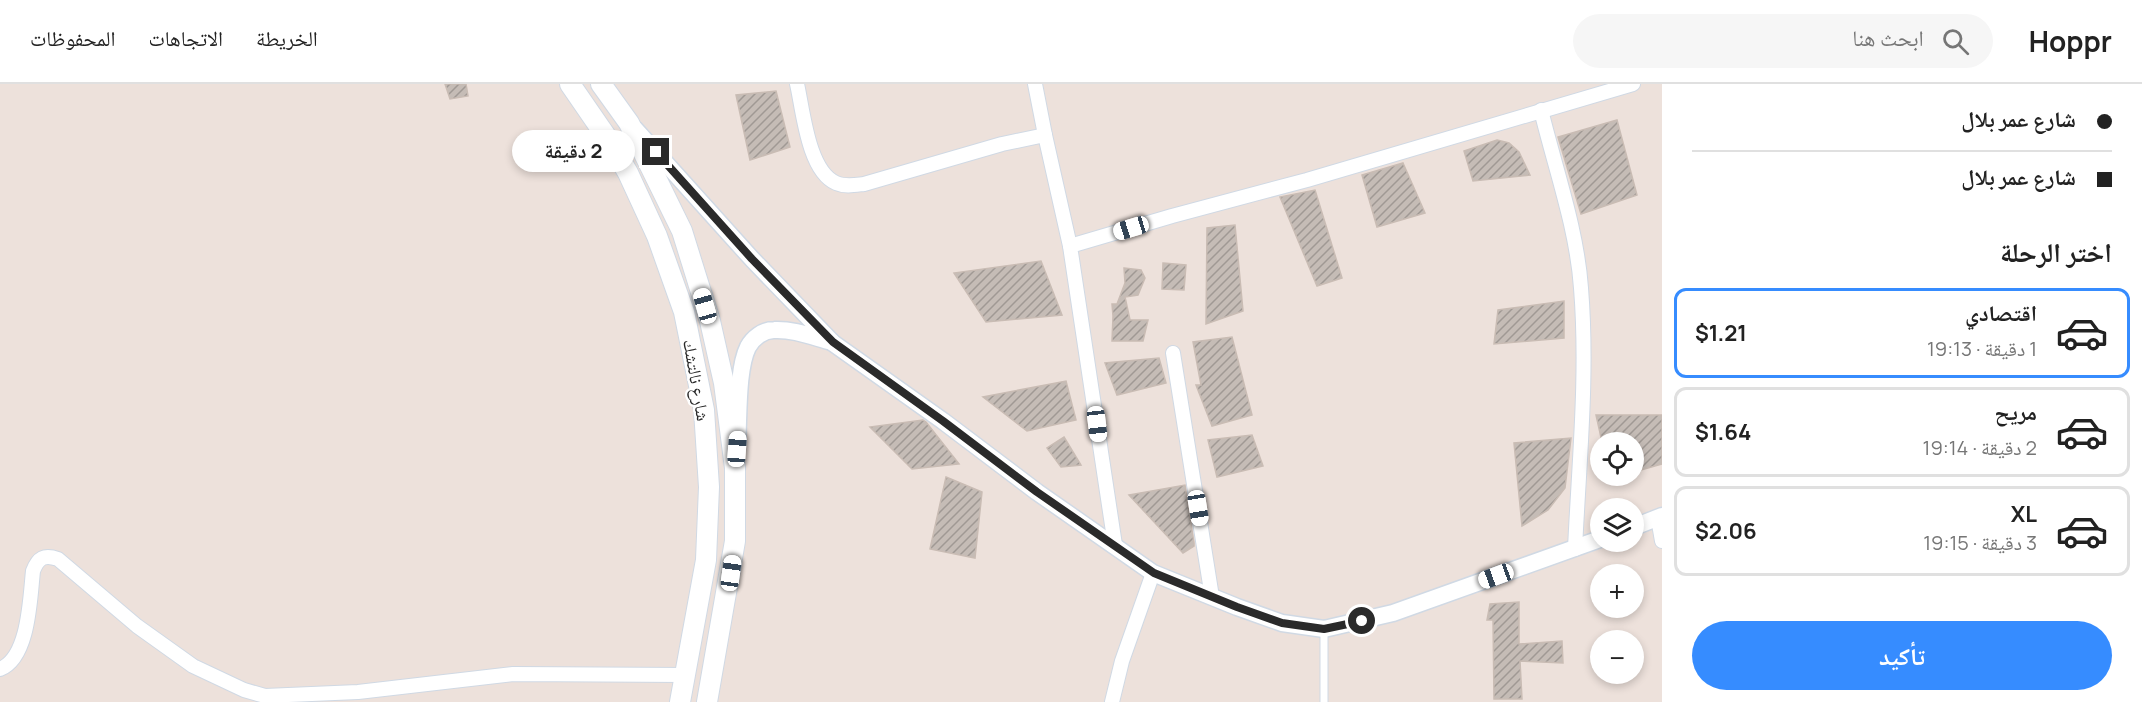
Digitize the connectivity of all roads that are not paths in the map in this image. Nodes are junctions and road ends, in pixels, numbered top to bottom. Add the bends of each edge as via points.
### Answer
1 (570, 84) edge
2 (602, 84) edge
3 (797, 84) edge
4 (1035, 84) edge
5 (1633, 84) edge
6 (1541, 110) junction
7 (629, 123) junction
8 (1045, 135) junction
9 (1070, 246) junction
10 (833, 342) junction
11 (1173, 353) dead end
12 (735, 468) junction
13 (1660, 517) edge
14 (1644, 523) edge
15 (1662, 541) edge
16 (1590, 543) edge
17 (1115, 545) junction
18 (1575, 549) junction
19 (1154, 573) junction
20 (1212, 597) junction
21 (1324, 629) junction
22 (0, 669) edge
23 (685, 675) junction
24 (680, 702) edge
25 (707, 702) edge
26 (1112, 702) edge
27 (1324, 702) edge

1 - 23 main road, شارع نالتشك via 612,145 657,236 684,312 693,353 704,410 709,487 706,560
2 - 7 main road, شارع نالتشك
3 - 8 street via 811,150 826,177 850,186
4 - 8 street
5 - 6 street
6 - 9 street
6 - 18 street via 1573,236 1581,287 1583,359
7 - 10 street
7 - 12 main road, شارع نالتشك via 682,231 696,274 724,383
8 - 9 street
9 - 17 street
10 - 12 street via 771,330 756,336 748,347 742,372
10 - 17 street
11 - 20 street
12 - 25 main road, شارع نالتشك via 735,541
13 - 14 street
13 - 15 street
16 - 18 street
17 - 19 street
18 - 21 street via 1394,613
19 - 20 street
19 - 26 street via 1122,661
20 - 21 street via 1282,623
21 - 27 lane
22 - 23 street via 18,652 33,571 37,562 50,556 193,666 265,696 358,692 513,674
23 - 24 main road, شارع نالتشك

